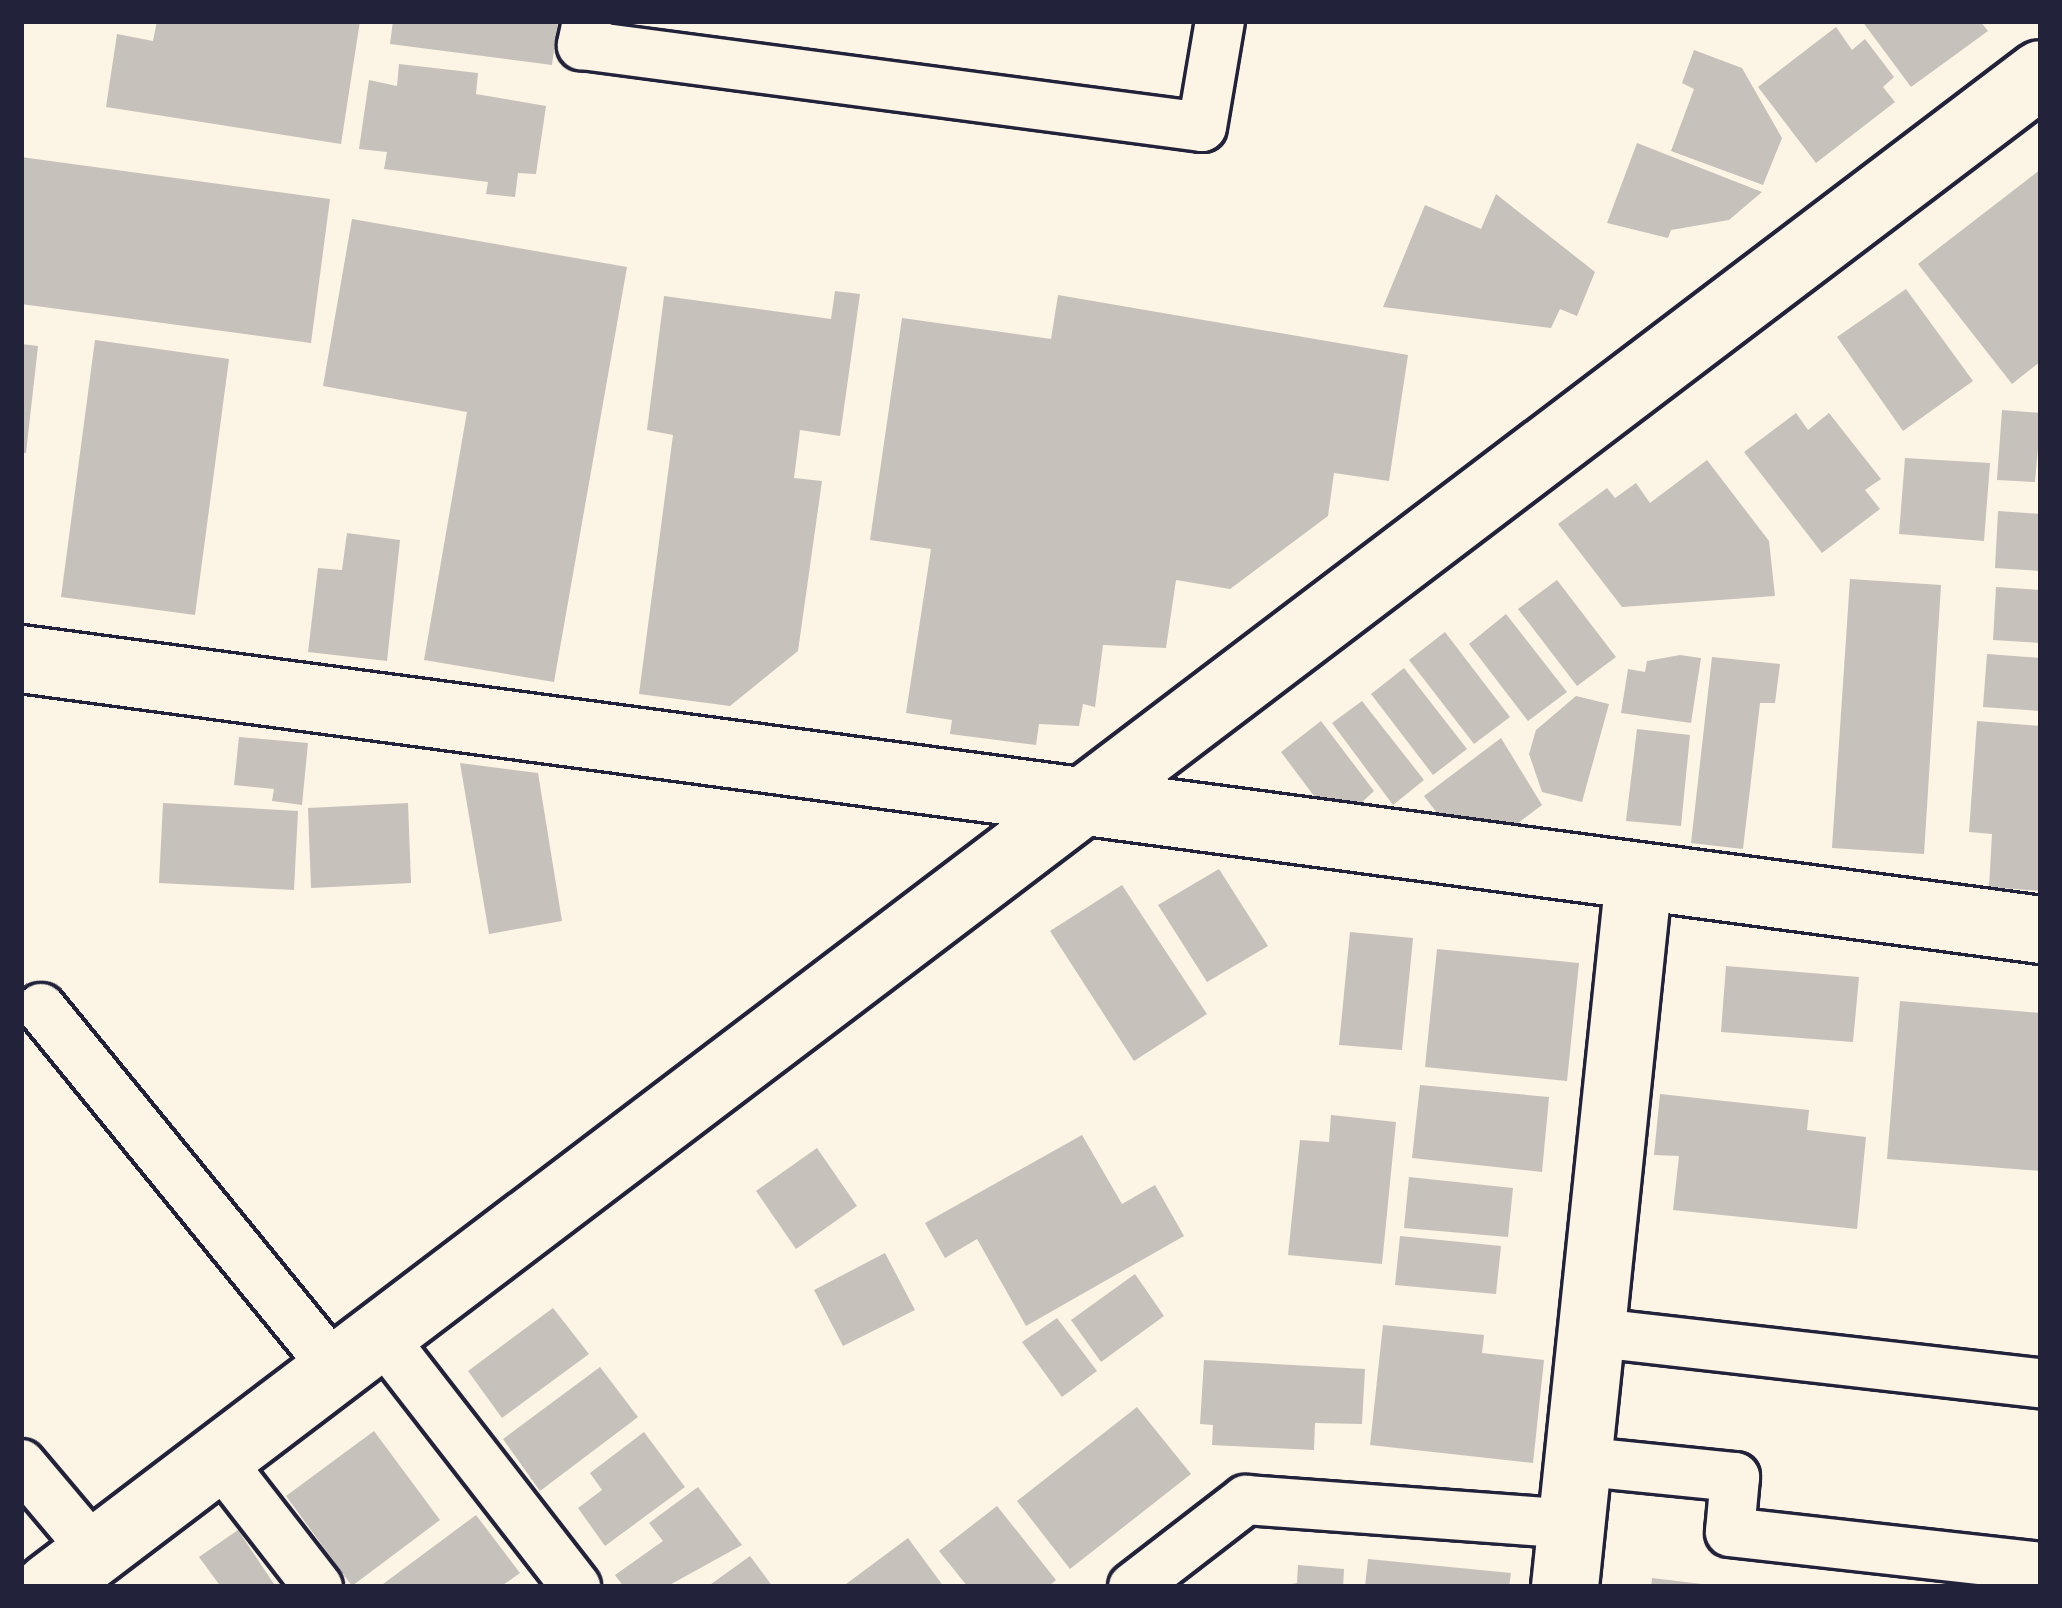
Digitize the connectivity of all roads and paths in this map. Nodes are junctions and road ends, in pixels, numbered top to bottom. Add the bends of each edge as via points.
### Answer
1 (587, 21) edge
2 (1220, 21) edge
3 (2041, 74) edge
4 (21, 659) edge
5 (1079, 802) junction
6 (1639, 877) junction
7 (2041, 930) edge
8 (41, 1008) dead end
9 (1590, 1332) junction
10 (358, 1351) junction
11 (2041, 1384) edge
12 (218, 1458) junction
13 (21, 1464) edge
14 (1571, 1524) edge
15 (2041, 1568) edge
16 (72, 1569) edge
17 (318, 1587) edge
18 (576, 1587) edge
19 (1133, 1587) edge

1 - 2 lane via 582,45 1202,127
3 - 5 street
4 - 5 street
5 - 6 street
5 - 10 street
6 - 7 street
6 - 9 street
8 - 10 lane
9 - 11 lane
9 - 14 street
10 - 12 street
10 - 18 lane
12 - 16 street
12 - 17 lane
13 - 16 lane
14 - 15 lane via 1736,1477 1730,1532
14 - 19 lane via 1246,1499

